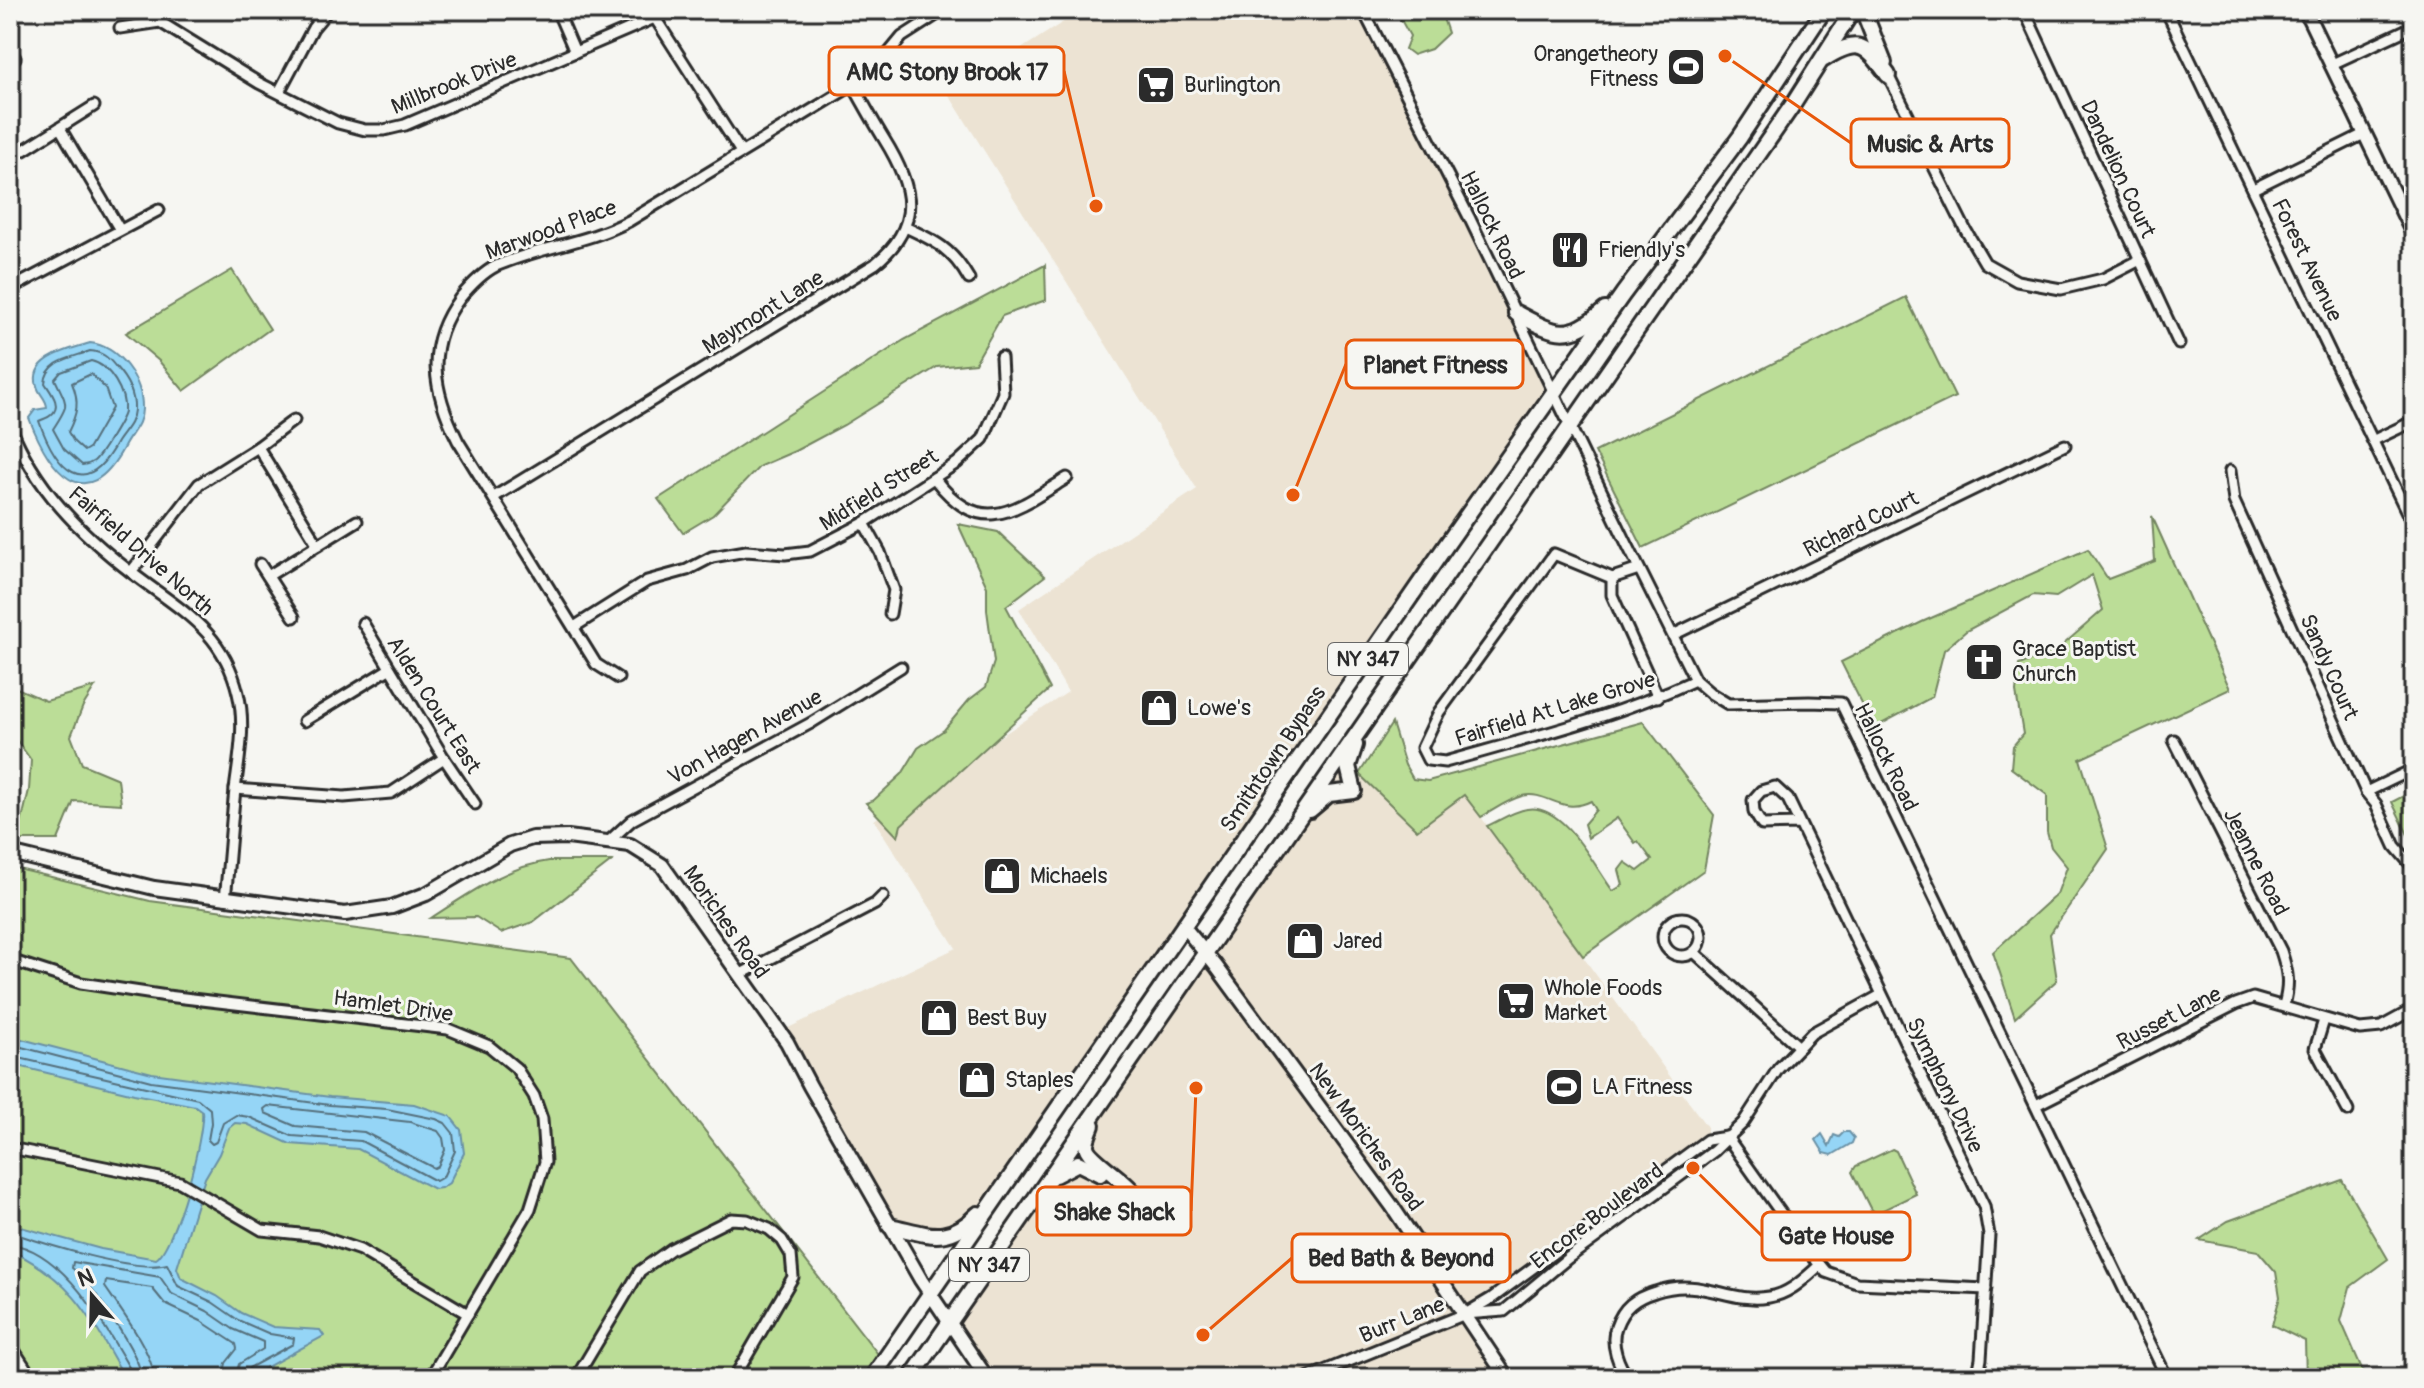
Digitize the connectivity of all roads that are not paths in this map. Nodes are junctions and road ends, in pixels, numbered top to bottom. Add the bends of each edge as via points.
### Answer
1 (159, 10) edge
2 (328, 10) edge
3 (557, 10) edge
4 (673, 10) edge
5 (944, 10) edge
6 (1824, 10) edge
7 (1853, 10) edge
8 (1866, 10) edge
9 (2024, 10) edge
10 (2166, 10) edge
11 (2305, 10) edge
12 (1365, 11) edge
13 (655, 18) junction
14 (160, 22) junction
15 (2414, 26) edge
16 (120, 28) dead end
17 (575, 52) junction
18 (1821, 61) junction
19 (2330, 65) junction
20 (1888, 75) junction
21 (853, 85) junction
22 (279, 92) junction
23 (94, 106) dead end
24 (60, 128) junction
25 (2364, 134) junction
26 (741, 152) junction
27 (10, 154) edge
28 (2253, 189) junction
29 (159, 210) dead end
30 (905, 227) junction
31 (120, 230) junction
32 (2414, 236) edge
33 (2140, 260) junction
34 (10, 272) edge
35 (969, 279) dead end
36 (14, 287) edge
37 (1623, 294) junction
38 (1516, 313) junction
39 (2179, 344) dead end
40 (1001, 357) dead end
41 (1555, 392) junction
42 (294, 420) dead end
43 (2414, 421) edge
44 (1570, 424) junction
45 (10, 425) edge
46 (2374, 440) junction
47 (2065, 445) dead end
48 (258, 447) junction
49 (2230, 471) dead end
50 (934, 478) junction
51 (1067, 478) dead end
52 (494, 497) junction
53 (357, 521) dead end
54 (864, 523) junction
55 (2414, 527) edge
56 (318, 545) junction
57 (260, 564) dead end
58 (1639, 569) junction
59 (131, 572) junction
60 (268, 576) junction
61 (1612, 578) junction
62 (890, 614) dead end
63 (294, 617) dead end
64 (363, 623) dead end
65 (574, 627) junction
66 (1673, 635) junction
67 (901, 667) dead end
68 (389, 669) junction
69 (618, 678) dead end
70 (1695, 680) junction
71 (1658, 697) junction
72 (1369, 715) junction
73 (304, 721) dead end
74 (2174, 740) dead end
75 (444, 758) junction
76 (2414, 769) edge
77 (235, 789) junction
78 (2366, 792) junction
79 (475, 804) dead end
80 (1799, 824) junction
81 (1289, 830) junction
82 (609, 841) junction
83 (10, 853) edge
84 (2414, 868) edge
85 (883, 896) dead end
86 (225, 899) junction
87 (1184, 927) junction
88 (1205, 952) junction
89 (1694, 952) junction
90 (10, 960) edge
91 (739, 975) junction
92 (1881, 995) junction
93 (2284, 1005) junction
94 (2414, 1009) edge
95 (2324, 1020) junction
96 (1799, 1047) junction
97 (2036, 1105) junction
98 (1097, 1109) junction
99 (2348, 1111) dead end
100 (1727, 1137) junction
101 (10, 1148) edge
102 (1049, 1179) junction
103 (1001, 1191) junction
104 (890, 1226) junction
105 (1820, 1265) junction
106 (1986, 1289) junction
107 (931, 1294) junction
108 (468, 1314) junction
109 (1465, 1314) junction
110 (950, 1322) junction
111 (10, 1344) edge
112 (32, 1378) edge
113 (430, 1378) edge
114 (576, 1378) edge
115 (734, 1378) edge
116 (872, 1378) edge
117 (911, 1378) edge
118 (987, 1378) edge
119 (1307, 1378) edge
120 (1507, 1378) edge
121 (1629, 1378) edge
122 (1977, 1378) edge
123 (2167, 1378) edge

1 - 14 street
2 - 22 street
3 - 17 street
4 - 13 street, Millbrook Drive
5 - 21 street, Marwood Place via 902,37
6 - 37 highway, Smithtown Bypass / NY 347 via 1740,137
7 - 18 highway, NY 347
8 - 20 highway
9 - 33 street, Dandelion Court
10 - 28 street, Forest Avenue
11 - 19 main road
12 - 38 street, Hallock Road
13 - 17 street, Millbrook Drive
13 - 26 street
14 - 16 street
14 - 22 street, Millbrook Drive
15 - 19 street
17 - 22 street, Millbrook Drive via 384,130 338,123
18 - 20 highway via 1847,46 1858,46 1872,53
18 - 44 highway, NY 347
19 - 25 main road
20 - 33 street via 1985,263 2017,281 2061,289 2103,279
21 - 26 street, Marwood Place
21 - 30 street via 907,181
23 - 24 street
24 - 27 street
24 - 31 street
25 - 28 street
25 - 32 main road
26 - 52 street, Marwood Place via 621,226 484,273 457,303 437,346 437,384 451,427
28 - 46 street, Forest Avenue
29 - 31 street
30 - 35 street via 943,247
30 - 52 street, Maymont Lane via 875,264
31 - 36 street
33 - 39 street, Dandelion Court
34 - 36 street
37 - 38 highway via 1572,333 1550,331
37 - 41 highway, Smithtown Bypass / NY 347
38 - 41 street, Hallock Road
40 - 50 street, Midfield Street via 1003,393 990,428 967,456
41 - 44 street, Hallock Road
41 - 87 highway, Smithtown Bypass / NY 347
42 - 48 street
43 - 46 street
44 - 58 street, Hallock Road
44 - 72 highway, NY 347
45 - 59 street, Fairfield Drive North via 28,467 54,502
46 - 55 street, Forest Avenue
47 - 66 street, Richard Court
48 - 56 street
48 - 59 street via 199,484
49 - 78 street, Sandy Court via 2234,501
50 - 51 street via 951,499 980,514 1019,508
50 - 54 street, Midfield Street
52 - 65 street, Marwood Place
53 - 56 street
54 - 62 street via 894,590
54 - 65 street, Midfield Street via 810,551 712,557 647,581
56 - 60 street
57 - 60 street
58 - 61 street
58 - 66 street, Hallock Road
59 - 77 street, Fairfield Drive North via 203,627 232,672 242,718
60 - 63 street
61 - 71 street via 1612,595
61 - 71 street, Fairfield At Lake Grove via 1554,554 1439,712 1422,748 1428,760 1445,762
64 - 68 street, Alden Court East
65 - 69 street, Marwood Place via 596,664
66 - 70 street, Hallock Road
67 - 82 street, Von Hagen Avenue via 811,723 632,820
68 - 73 street
68 - 75 street, Alden Court East
70 - 71 street, Fairfield At Lake Grove
70 - 97 street, Hallock Road via 1728,704 1841,703
72 - 81 highway, NY 347
72 - 81 highway via 1348,766 1354,791 1326,795
74 - 93 street, Jeanne Road via 2281,951 2290,986
75 - 77 street via 391,793 344,797
75 - 79 street, Alden Court East
76 - 78 street
77 - 86 street, Fairfield Drive North
78 - 84 street, Sandy Court via 2395,846
80 - 80 street, Symphony Drive via 1788,799 1775,787 1753,800 1762,825
80 - 92 street, Symphony Drive
81 - 88 highway, NY 347
82 - 86 main road, Moriches Road via 532,838 392,907 345,914
82 - 91 main road, Moriches Road via 630,845 662,865
83 - 86 main road, Moriches Road via 154,888
85 - 91 street
87 - 88 main road, New Moriches Road
87 - 103 highway, Smithtown Bypass / NY 347
88 - 98 highway, NY 347
88 - 109 main road, New Moriches Road
89 - 89 street via 1700,941 1695,923 1684,918 1670,923 1663,935 1666,947 1676,955
89 - 96 street
90 - 108 street, Hamlet Drive via 81,983 448,1029 489,1046 516,1068 534,1096 542,1119 545,1162 530,1209
91 - 104 main road, Moriches Road via 787,1042
92 - 96 street, Encore Boulevard via 1812,1033
92 - 106 street, Symphony Drive via 1984,1206 1989,1235
93 - 95 street, Russet Lane
93 - 97 street, Russet Lane via 2253,998 2236,1004
94 - 95 street, Russet Lane via 2369,1029
95 - 99 street via 2315,1049
96 - 100 street, Encore Boulevard
97 - 123 street, Hallock Road
98 - 102 highway, NY 347
98 - 102 highway via 1087,1150 1132,1191 1081,1164
100 - 105 street
100 - 109 street, Encore Boulevard via 1707,1140
100 - 109 street, Encore Boulevard via 1504,1311
101 - 108 street via 180,1182 262,1230 319,1236 360,1250
102 - 110 highway, NY 347
103 - 104 highway via 952,1234 933,1236
103 - 107 highway, Smithtown Bypass / NY 347
104 - 107 main road, Moriches Road
105 - 106 street via 1857,1283
105 - 121 street via 1794,1288 1769,1297 1675,1285 1640,1297 1622,1310 1614,1332 1615,1350
106 - 122 street, Symphony Drive
107 - 110 main road, Moriches Road
107 - 116 highway, Smithtown Bypass / NY 347
108 - 113 street, Hamlet Drive
109 - 119 street, Burr Lane
109 - 120 main road, New Moriches Road
110 - 117 highway, NY 347
110 - 118 main road, Moriches Road
111 - 112 street
114 - 115 street via 640,1271 731,1219 769,1229 782,1240 791,1255 793,1277

